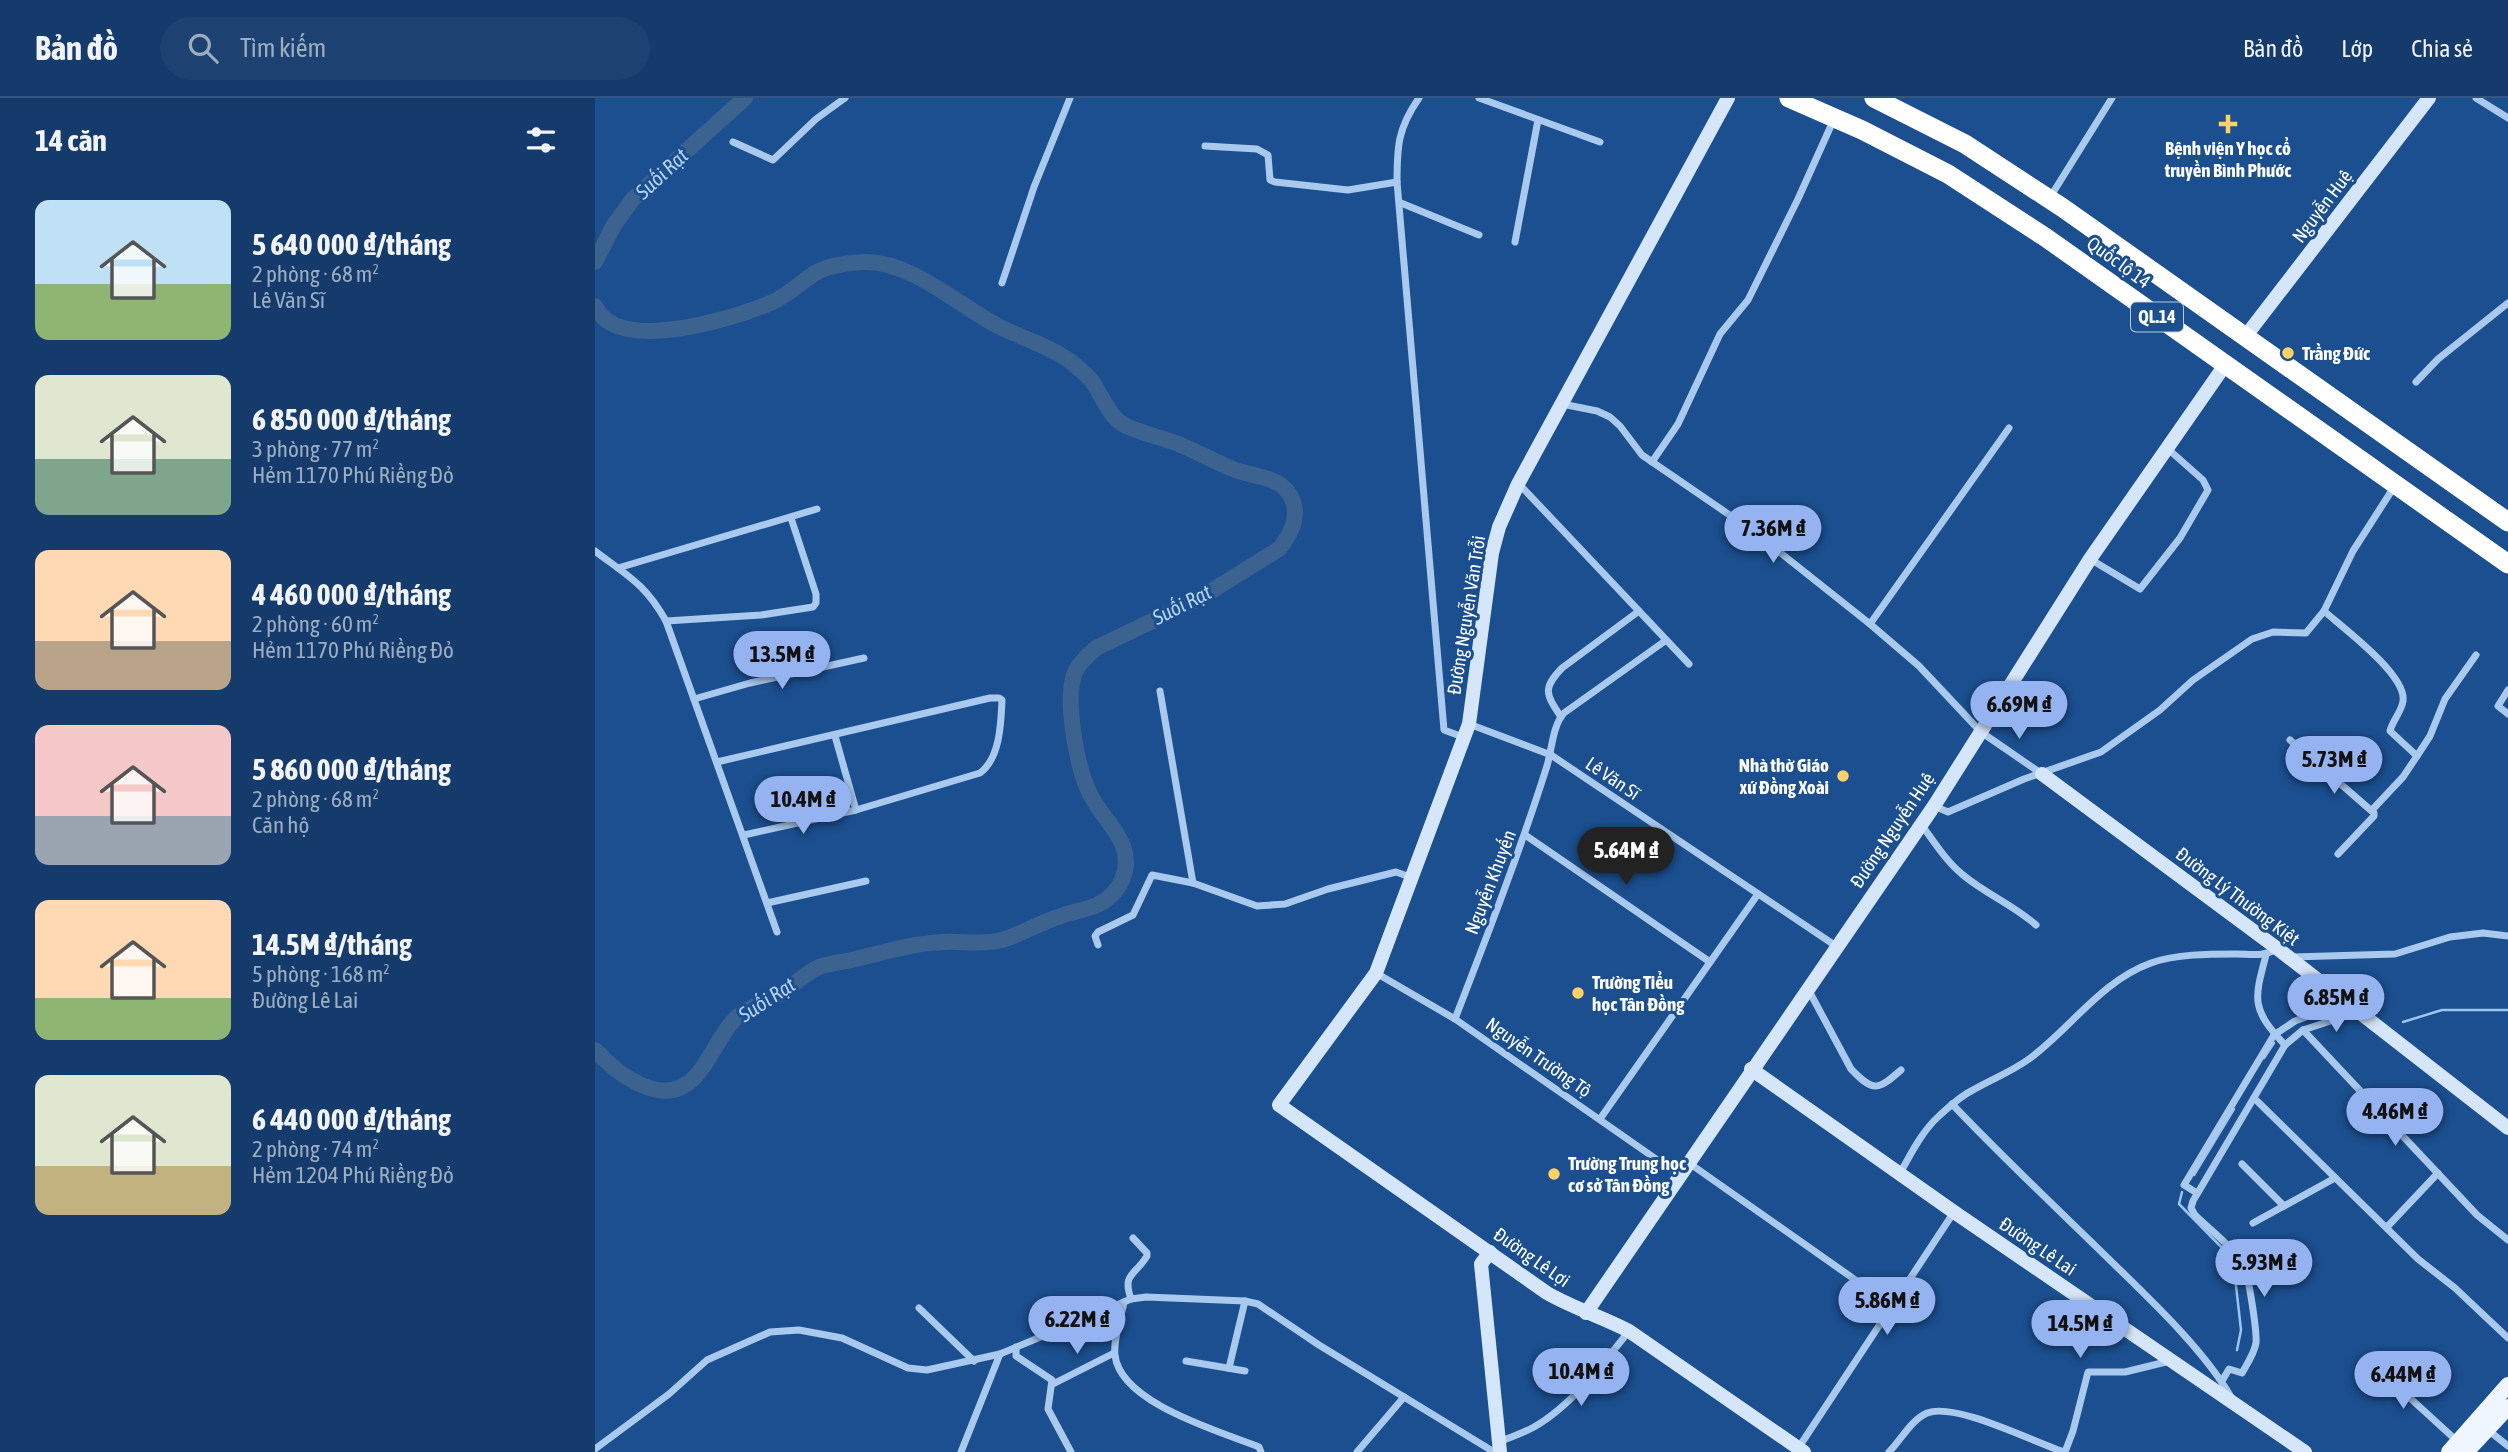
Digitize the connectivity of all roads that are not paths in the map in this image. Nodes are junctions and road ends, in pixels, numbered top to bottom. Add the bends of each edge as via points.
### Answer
1 (845, 98) edge
2 (1069, 98) edge
3 (1419, 98) edge
4 (1479, 98) edge
5 (1728, 98) edge
6 (1789, 98) edge
7 (1874, 98) edge
8 (2112, 98) edge
9 (2429, 98) edge
10 (2476, 98) edge
11 (1834, 118) junction
12 (2508, 118) edge
13 (1538, 120) junction
14 (733, 142) dead end
15 (1600, 142) dead end
16 (1205, 146) dead end
17 (1397, 182) junction
18 (2049, 199) junction
19 (1401, 203) junction
20 (1479, 235) dead end
21 (1515, 242) dead end
22 (1002, 283) dead end
23 (2508, 303) edge
24 (2245, 337) junction
25 (2225, 365) junction
26 (2416, 382) dead end
27 (1562, 404) junction
28 (2009, 428) dead end
29 (2168, 449) junction
30 (1652, 462) junction
31 (1518, 484) junction
32 (2395, 485) junction
33 (817, 509) dead end
34 (791, 518) junction
35 (2508, 522) edge
36 (595, 551) edge
37 (2090, 559) junction
38 (2508, 564) edge
39 (618, 568) junction
40 (1639, 611) junction
41 (2324, 611) junction
42 (666, 621) junction
43 (1870, 624) junction
44 (1665, 641) junction
45 (2476, 656) dead end
46 (864, 658) dead end
47 (1689, 664) dead end
48 (2508, 690) edge
49 (1160, 691) dead end
50 (694, 699) junction
51 (2508, 715) edge
52 (1560, 717) junction
53 (1466, 730) junction
54 (1981, 732) junction
55 (835, 736) junction
56 (2290, 740) dead end
57 (1551, 755) junction
58 (2417, 756) junction
59 (717, 762) junction
60 (2042, 774) junction
61 (1934, 806) junction
62 (856, 810) junction
63 (2372, 810) junction
64 (1920, 823) junction
65 (744, 835) junction
66 (1525, 835) junction
67 (2338, 855) dead end
68 (1410, 877) junction
69 (866, 881) dead end
70 (1192, 883) junction
71 (1758, 894) junction
72 (767, 903) junction
73 (2036, 925) dead end
74 (777, 932) dead end
75 (2508, 936) edge
76 (1098, 945) dead end
77 (1836, 946) junction
78 (2277, 954) junction
79 (1710, 962) junction
80 (1375, 973) junction
81 (1808, 989) junction
82 (2345, 1002) junction
83 (2359, 1012) junction
84 (1455, 1018) junction
85 (2304, 1030) junction
86 (2274, 1035) junction
87 (2284, 1045) junction
88 (1751, 1069) junction
89 (1901, 1070) dead end
90 (2254, 1098) junction
91 (1952, 1104) junction
92 (1279, 1105) joint
93 (1600, 1119) junction
94 (2508, 1128) edge
95 (1688, 1162) junction
96 (2242, 1164) dead end
97 (1900, 1173) junction
98 (2438, 1173) junction
99 (1679, 1175) junction
100 (2336, 1178) junction
101 (2197, 1193) junction
102 (2284, 1206) junction
103 (1954, 1212) junction
104 (2253, 1223) dead end
105 (2386, 1227) junction
106 (1133, 1238) dead end
107 (2508, 1240) edge
108 (1490, 1252) junction
109 (1128, 1301) junction
110 (1245, 1301) junction
111 (1891, 1305) junction
112 (919, 1308) dead end
113 (1586, 1312) junction
114 (1629, 1331) junction
115 (2508, 1338) edge
116 (1016, 1347) junction
117 (1114, 1353) junction
118 (1000, 1354) junction
119 (2369, 1357) dead end
120 (2174, 1360) junction
121 (974, 1361) junction
122 (1186, 1361) dead end
123 (1229, 1368) junction
124 (1245, 1371) dead end
125 (2222, 1381) junction
126 (1053, 1384) junction
127 (2508, 1385) edge
128 (1404, 1397) junction
129 (2236, 1405) junction
130 (2508, 1407) edge
131 (2488, 1430) junction
132 (2508, 1446) edge
133 (595, 1449) edge
134 (1480, 1449) edge
135 (1498, 1449) edge
136 (2458, 1449) edge
137 (1801, 1450) edge
138 (961, 1452) edge
139 (1071, 1452) edge
140 (1261, 1452) edge
141 (1357, 1452) edge
142 (1889, 1452) edge
143 (2065, 1452) edge
144 (2305, 1452) edge

1 - 14 street via 772,160
2 - 22 street
3 - 17 street via 1399,136
4 - 13 street
5 - 27 street, Đường Nguyễn Văn Trỗi
6 - 11 highway, Quốc lộ 14 / QL.14
7 - 18 highway, Quốc lộ 14 / QL.14 via 1965,144
8 - 18 street
9 - 24 street, Nguyễn Huệ
10 - 12 street
11 - 25 highway, Quốc lộ 14 / QL.14 via 1948,174
11 - 30 street via 1748,300 1720,334 1678,424
13 - 15 street
13 - 21 street
16 - 17 street via 1257,149 1268,155 1270,180 1275,182 1348,190
17 - 19 street
18 - 24 highway, Quốc lộ 14 / QL.14
19 - 20 street
19 - 53 street via 1444,730
23 - 26 street
24 - 25 highway
24 - 35 highway, Quốc lộ 14 / QL.14
25 - 29 street, Đường Nguyễn Huệ
25 - 32 highway, Quốc lộ 14 / QL.14
27 - 30 street via 1609,417
27 - 31 street, Đường Nguyễn Văn Trỗi
28 - 43 street
29 - 37 street, Đường Nguyễn Huệ
29 - 37 street via 2208,489 2181,538 2140,589
30 - 43 street via 1753,531
31 - 40 street
31 - 53 street, Đường Nguyễn Văn Trỗi via 1492,553
32 - 38 highway, Quốc lộ 14 / QL.14
32 - 41 street via 2353,551
33 - 34 street
34 - 39 street
34 - 42 street via 816,594 813,607
36 - 39 street
37 - 54 street, Đường Nguyễn Huệ
39 - 42 street via 653,598
40 - 44 street
40 - 52 street via 1554,676 1548,697
41 - 58 street via 2399,682 2403,701 2390,731
41 - 60 street via 2306,633 2273,632 2252,639 2101,751
42 - 50 street
43 - 54 street via 1919,666
44 - 47 street
44 - 52 street
45 - 58 street via 2445,699
46 - 50 street
48 - 51 street via 2498,706
49 - 70 street
50 - 59 street
52 - 57 street, Nguyễn Khuyến
53 - 57 street, Lê Văn Sĩ
53 - 68 street, Đường Nguyễn Văn Trỗi
54 - 60 street
54 - 61 street, Đường Nguyễn Huệ
55 - 59 street
55 - 62 street
55 - 62 street via 990,698 1002,700 997,741 987,768
56 - 63 street
57 - 66 street, Nguyễn Khuyến
57 - 71 street, Lê Văn Sĩ
58 - 63 street
59 - 65 street
60 - 61 street via 1948,812
60 - 78 street, Đường Lý Thường Kiệt
61 - 64 street, Đường Nguyễn Huệ
62 - 65 street
63 - 67 street via 2374,816
64 - 73 street via 1960,873
64 - 77 street, Đường Nguyễn Huệ
65 - 72 street
66 - 79 street
66 - 84 street, Nguyễn Khuyến
68 - 70 street via 1396,872 1285,904 1257,906
68 - 80 street, Đường Nguyễn Văn Trỗi
69 - 72 street
70 - 76 street via 1152,876 1133,915 1098,932
71 - 77 street, Lê Văn Sĩ
71 - 79 street
72 - 74 street
75 - 78 street via 2450,937 2395,954
77 - 81 street, Đường Nguyễn Huệ
78 - 82 street, Đường Lý Thường Kiệt
78 - 86 street via 2257,988 2256,1002
78 - 91 street via 2184,957 2150,964 2112,985 2030,1058
79 - 93 street
80 - 84 street, Nguyễn Trường Tộ
80 - 92 street, Đường Nguyễn Văn Trỗi
81 - 88 street, Đường Nguyễn Huệ
81 - 89 street via 1859,1078 1883,1085
82 - 83 street, Đường Lý Thường Kiệt
82 - 86 street via 2295,1021
83 - 85 street
83 - 94 street, Đường Lý Thường Kiệt
84 - 93 street, Nguyễn Trường Tộ
85 - 87 street
85 - 98 street
86 - 87 street
86 - 101 street via 2184,1185
87 - 90 street
88 - 95 street, Đường Nguyễn Huệ
88 - 97 street, Đường Lê Lai
90 - 100 street
90 - 101 street
91 - 97 street via 1936,1118
91 - 125 street via 2156,1304
92 - 108 street, Đường Lê Lợi
93 - 99 street, Nguyễn Trường Tộ
95 - 99 street, Đường Nguyễn Huệ
95 - 111 street
96 - 102 street
97 - 103 street, Đường Lê Lai
98 - 105 street
98 - 107 street
99 - 113 street, Đường Nguyễn Huệ
100 - 102 street
100 - 105 street
101 - 125 street via 2190,1208 2244,1267 2255,1334 2254,1351 2242,1373 2229,1369
102 - 104 street
103 - 111 street
103 - 120 street, Đường Lê Lai
105 - 115 street
106 - 109 street via 1147,1256 1128,1277
108 - 113 street, Đường Lê Lợi via 1547,1293
108 - 135 street via 1481,1264
109 - 110 street via 1146,1297
109 - 116 street
109 - 117 street
110 - 123 street
110 - 128 street via 1258,1304
111 - 137 street
112 - 121 street
113 - 114 street, Đường Lê Lợi
114 - 135 street via 1577,1393
114 - 137 street, Đường Lê Lợi
116 - 118 street
116 - 126 street via 1016,1356 1049,1376
117 - 126 street
117 - 140 street via 1119,1371 1144,1398 1259,1447
118 - 121 street
118 - 138 street
119 - 136 street
120 - 129 street, Đường Lê Lai
120 - 143 street via 2125,1372 2088,1372
121 - 133 street via 927,1370 908,1368 842,1338 799,1330 770,1332 707,1360
122 - 123 street
123 - 124 street
125 - 129 street
126 - 139 street via 1048,1409
127 - 136 main road
128 - 134 street
128 - 141 street
129 - 144 street, Đường Lê Lai
130 - 131 main road
131 - 132 street
131 - 136 main road
134 - 135 street
142 - 143 street via 1915,1421 1939,1411 1977,1418

